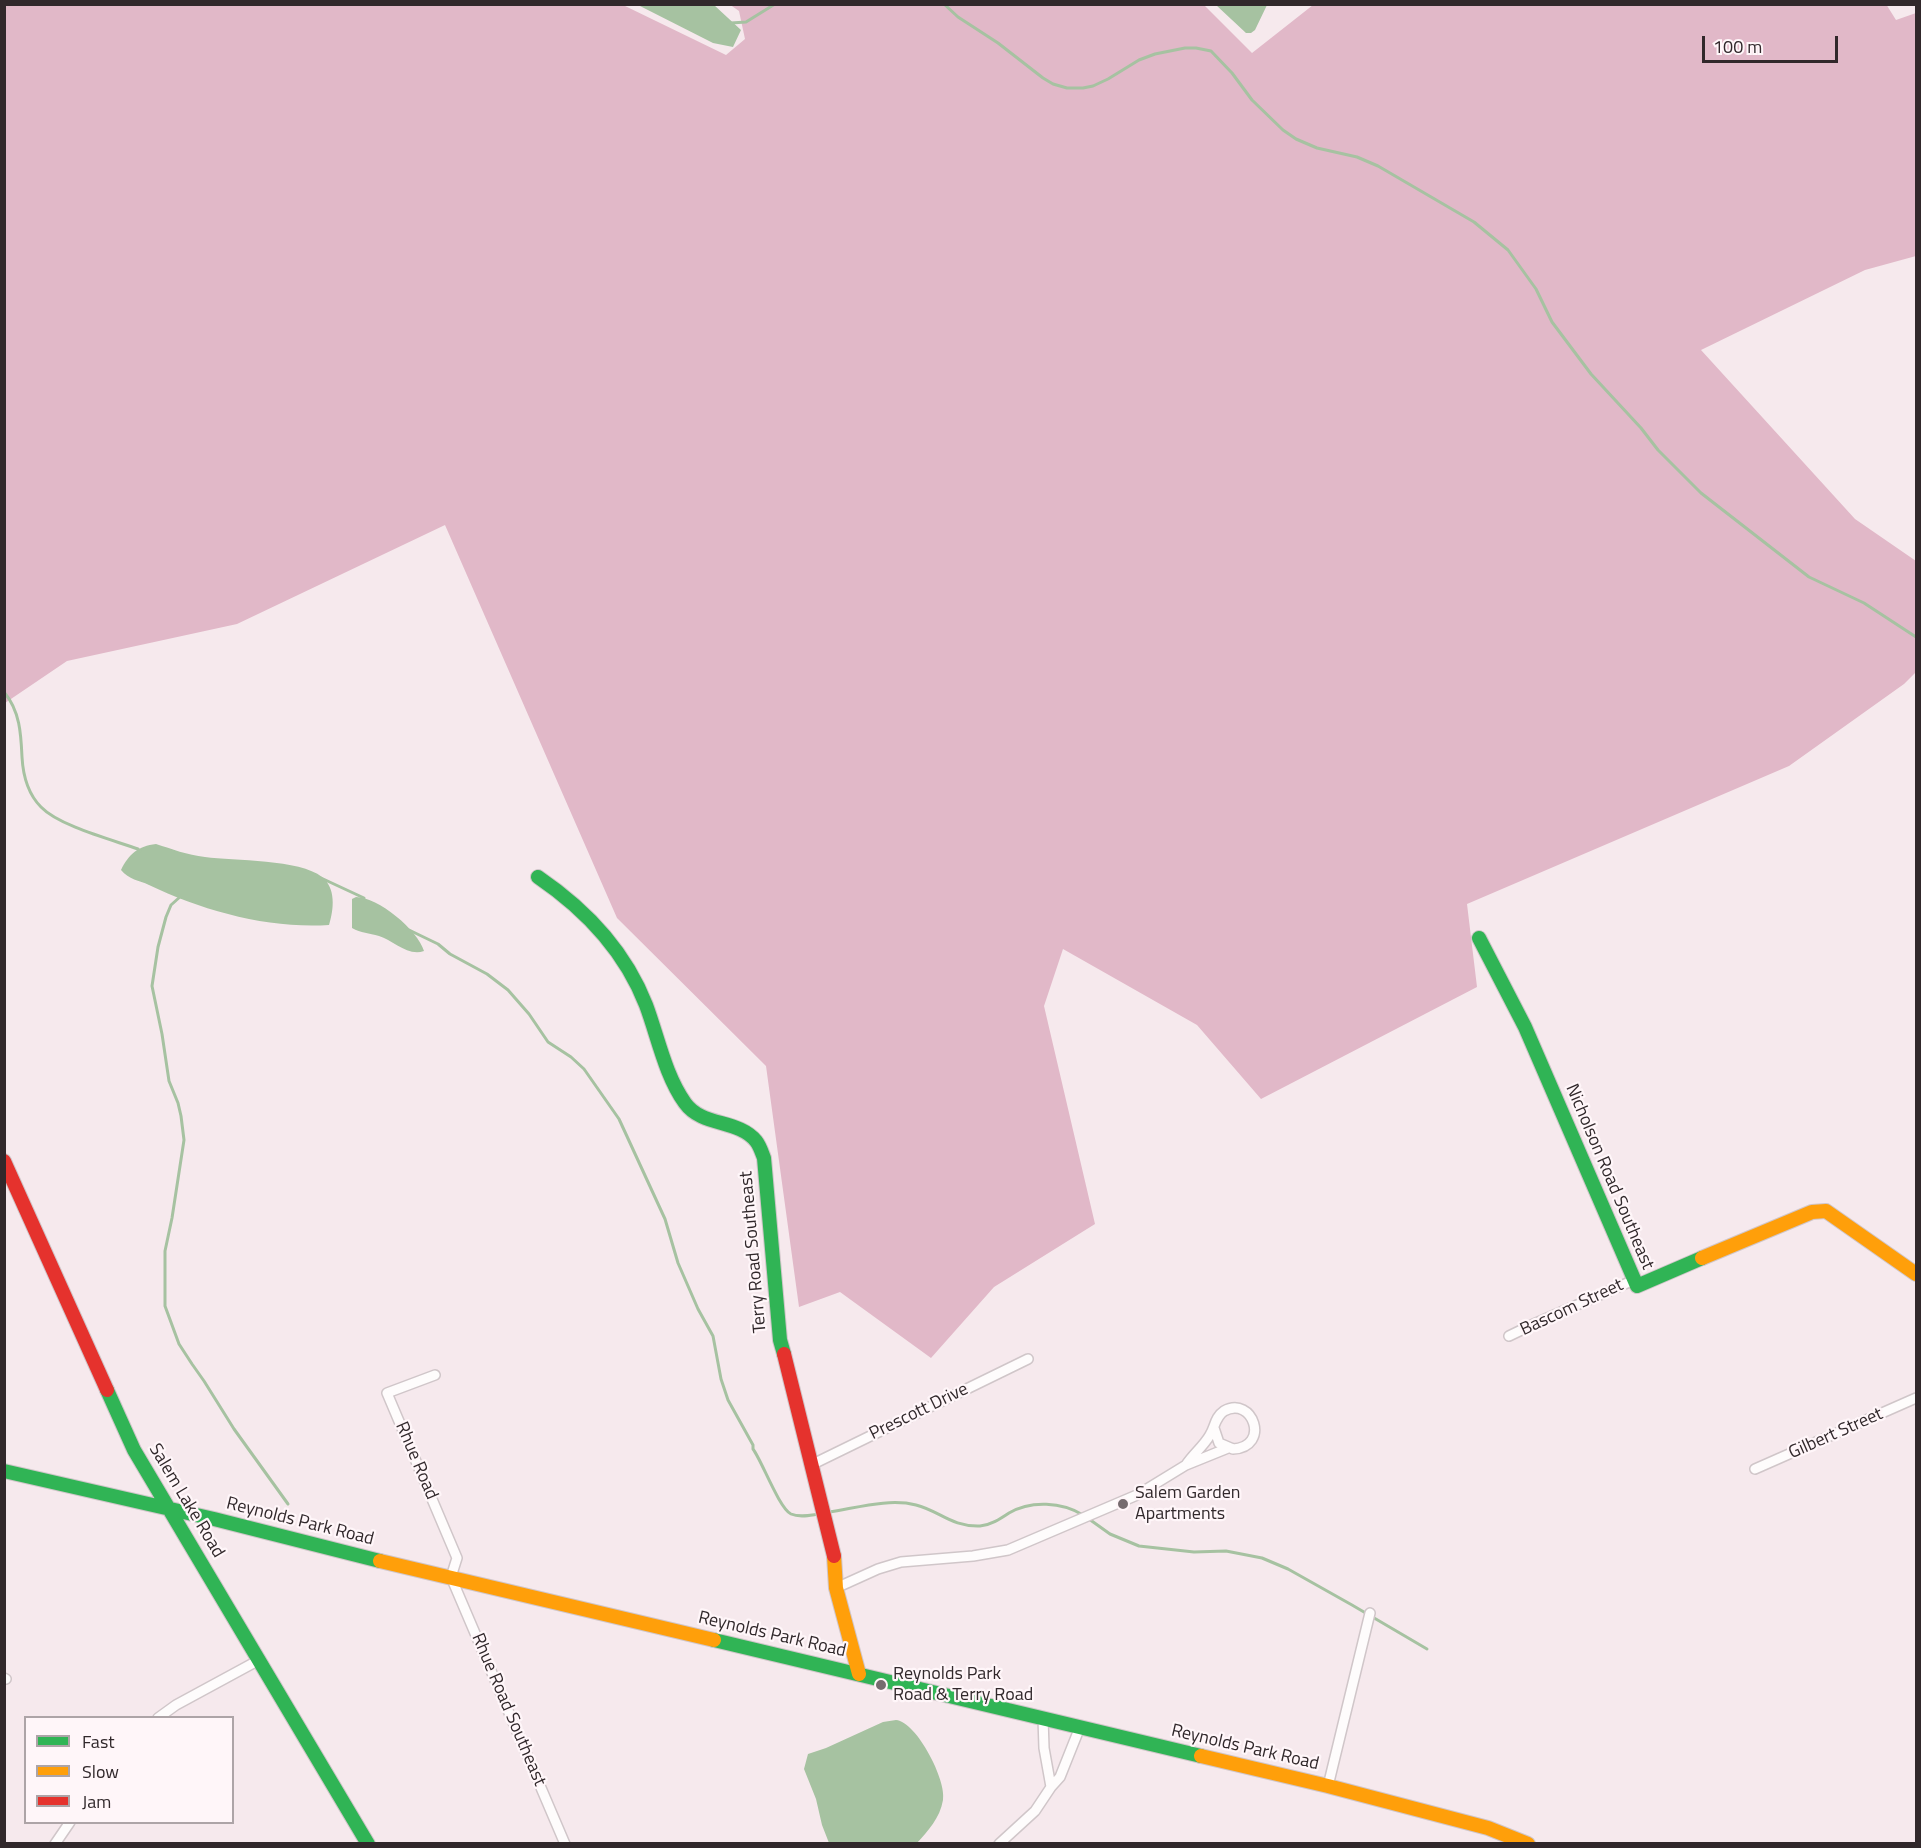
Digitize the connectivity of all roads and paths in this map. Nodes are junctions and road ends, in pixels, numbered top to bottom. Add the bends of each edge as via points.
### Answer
1 (538, 877) dead end
2 (1479, 938) dead end
3 (4, 1161) edge
4 (1917, 1274) edge
5 (1634, 1280) junction
6 (1509, 1336) dead end
7 (1028, 1359) dead end
8 (435, 1375) dead end
9 (1917, 1398) edge
10 (1214, 1428) junction
11 (1228, 1448) junction
12 (811, 1465) junction
13 (1186, 1465) junction
14 (1755, 1469) dead end
15 (4, 1471) edge
16 (170, 1509) junction
17 (452, 1577) junction
18 (836, 1588) junction
19 (1370, 1613) dead end
20 (259, 1660) junction
21 (859, 1674) junction
22 (161, 1716) edge
23 (1043, 1718) junction
24 (1080, 1727) junction
25 (1328, 1786) junction
26 (1051, 1787) junction
27 (69, 1824) edge
28 (55, 1844) edge
29 (368, 1844) edge
30 (565, 1844) edge
31 (999, 1844) edge
32 (1528, 1844) edge

1 - 12 street, Terry Road Southeast via 557,889 600,930 628,965 687,1107 745,1131 761,1150 780,1340
2 - 5 street, Nicholson Road Southeast via 1525,1027
3 - 16 street, Salem Lake Road via 134,1450
4 - 5 street, Nicholson Road Southeast via 1826,1211 1812,1212 1636,1286
5 - 6 street, Bascom Street
7 - 12 street, Prescott Drive
8 - 17 street, Rhue Road via 387,1393 457,1558
9 - 14 street, Gilbert Street
10 - 11 street via 1216,1438
10 - 11 street via 1217,1418 1229,1409 1244,1411 1252,1418 1252,1440 1243,1448
10 - 13 street
11 - 13 street
12 - 18 street, Terry Road Southeast via 833,1549
13 - 18 street via 1137,1495 1008,1550 901,1562
15 - 16 street, Reynolds Park Road
16 - 17 street, Reynolds Park Road
16 - 20 street, Salem Lake Road
17 - 21 street, Reynolds Park Road
17 - 30 street, Rhue Road Southeast
18 - 21 street, Terry Road Southeast
19 - 25 street
20 - 22 street
20 - 29 street, Salem Lake Road
21 - 23 street, Reynolds Park Road
23 - 24 street, Reynolds Park Road
23 - 26 street
24 - 25 street, Reynolds Park Road
24 - 26 street via 1060,1777
25 - 32 street, Reynolds Park Road via 1492,1829
26 - 31 street via 1035,1811
27 - 28 street

